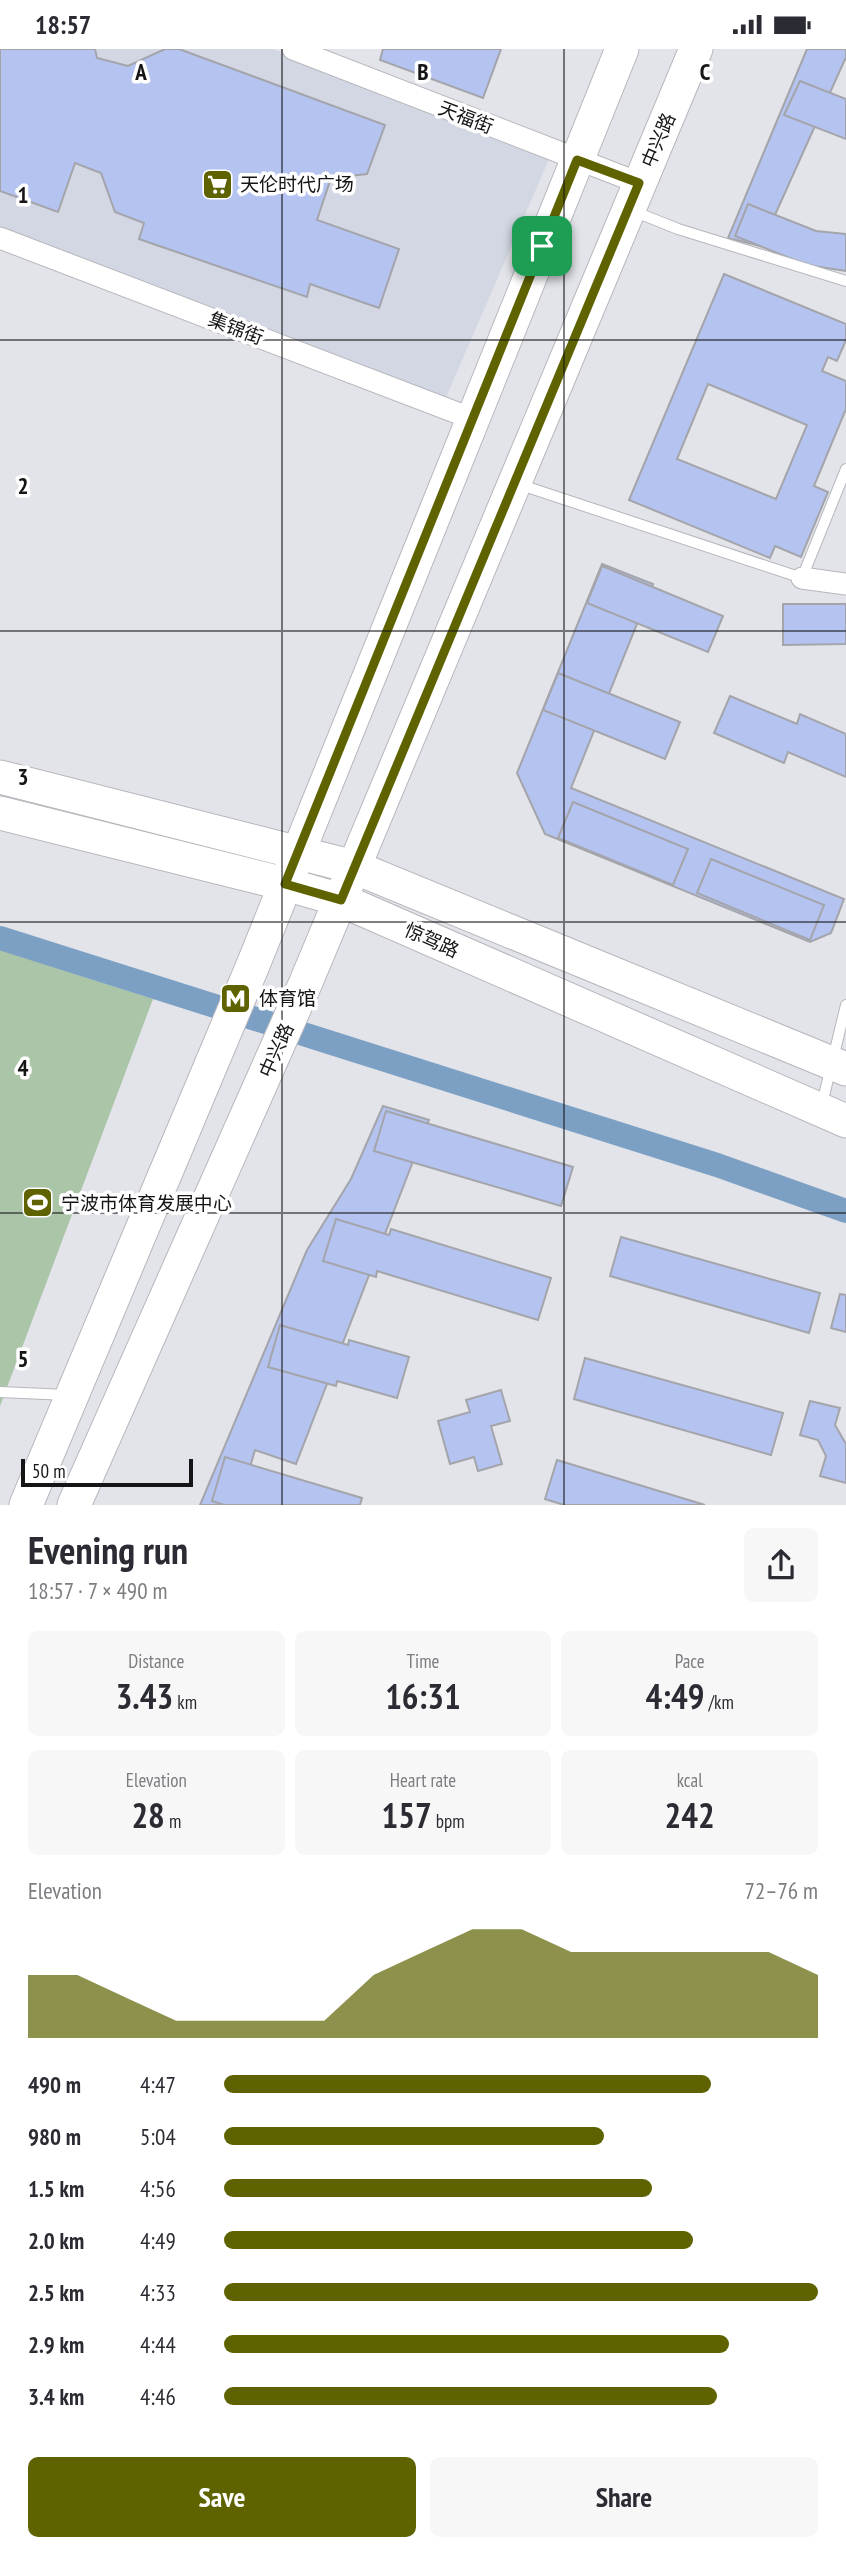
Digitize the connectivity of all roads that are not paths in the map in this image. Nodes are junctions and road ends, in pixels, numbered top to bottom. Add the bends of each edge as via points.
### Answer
1 (293, 49) edge
2 (622, 49) edge
3 (696, 49) edge
4 (577, 160) junction
5 (634, 196) junction
6 (0, 238) edge
7 (846, 281) edge
8 (473, 419) junction
9 (846, 469) edge
10 (514, 483) junction
11 (802, 578) junction
12 (846, 584) edge
13 (0, 777) edge
14 (0, 813) edge
15 (354, 867) junction
16 (291, 869) junction
17 (341, 900) junction
18 (846, 1005) edge
19 (838, 1066) edge
20 (833, 1115) edge
21 (0, 1392) edge
22 (72, 1396) junction
23 (26, 1504) edge
24 (74, 1504) edge

1 - 4 street, 天福街
2 - 4 main road
3 - 5 main road, 中兴路
4 - 5 street, 天福街
4 - 8 main road
5 - 7 lane via 678,229
5 - 10 main road, 中兴路
6 - 8 street, 集锦街
8 - 16 main road
9 - 11 lane
10 - 11 lane
10 - 15 main road, 中兴路
11 - 12 street
13 - 16 main road, 惊驾路
14 - 16 main road, 惊驾路
15 - 16 main road, 惊驾路
15 - 17 main road, 中兴路
15 - 19 main road, 惊驾路
16 - 17 main road, 惊驾路
16 - 22 main road
17 - 20 main road, 惊驾路
17 - 24 main road, 中兴路
18 - 19 lane
19 - 20 lane
21 - 22 lane
22 - 23 main road

